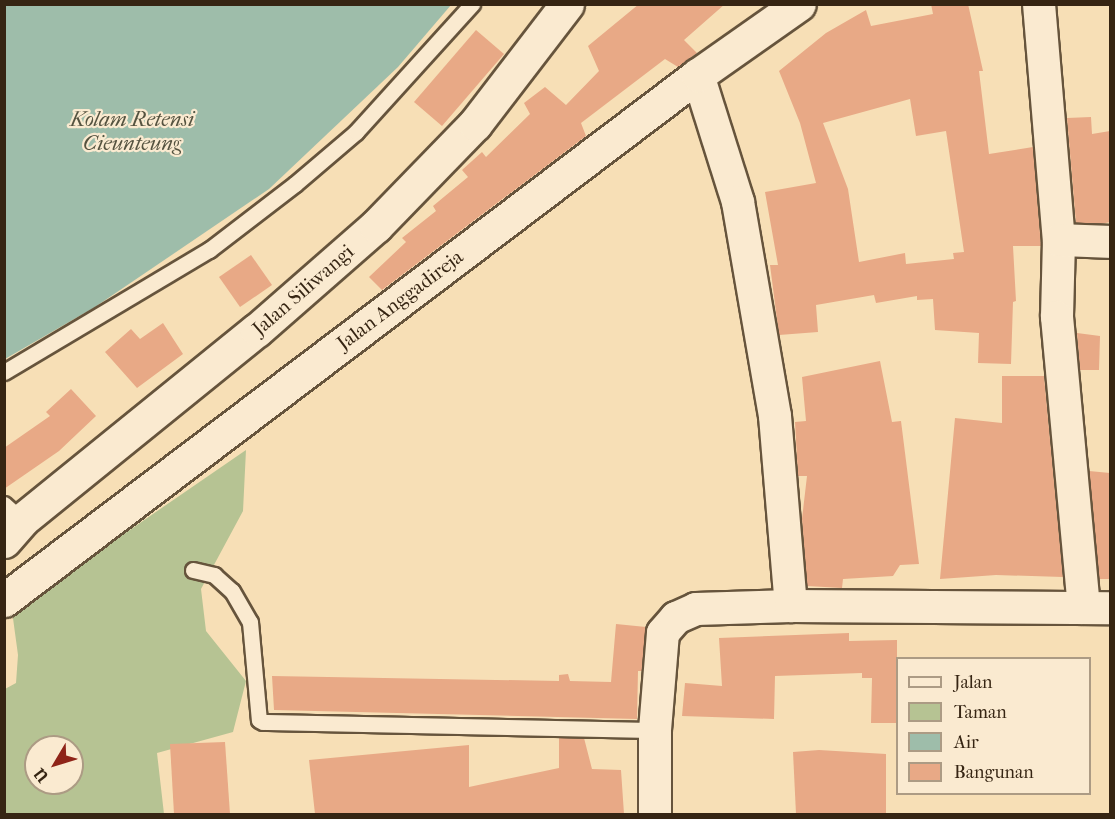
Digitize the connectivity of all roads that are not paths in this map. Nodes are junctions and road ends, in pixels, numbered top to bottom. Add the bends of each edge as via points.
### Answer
1 (472, 4) edge
2 (567, 4) edge
3 (799, 4) edge
4 (1039, 4) edge
5 (698, 75) junction
6 (1059, 240) junction
7 (1110, 242) edge
8 (4, 372) edge
9 (10, 521) edge
10 (193, 570) dead end
11 (4, 600) edge
12 (791, 606) junction
13 (1097, 608) edge
14 (655, 729) junction
15 (655, 814) edge

1 - 8 lane via 356,132 295,184 209,250
2 - 9 main road, Jalan Siliwangi via 475,123 376,226 257,330
3 - 5 main road, Jalan Anggadireja
4 - 6 street
5 - 11 main road, Jalan Anggadireja
5 - 12 street via 738,202 775,416
6 - 7 street
6 - 13 street via 1057,317
10 - 14 lane via 214,575 232,591 250,622 259,720 263,722
12 - 13 street
12 - 14 street via 696,609 676,618 663,633
14 - 15 street

